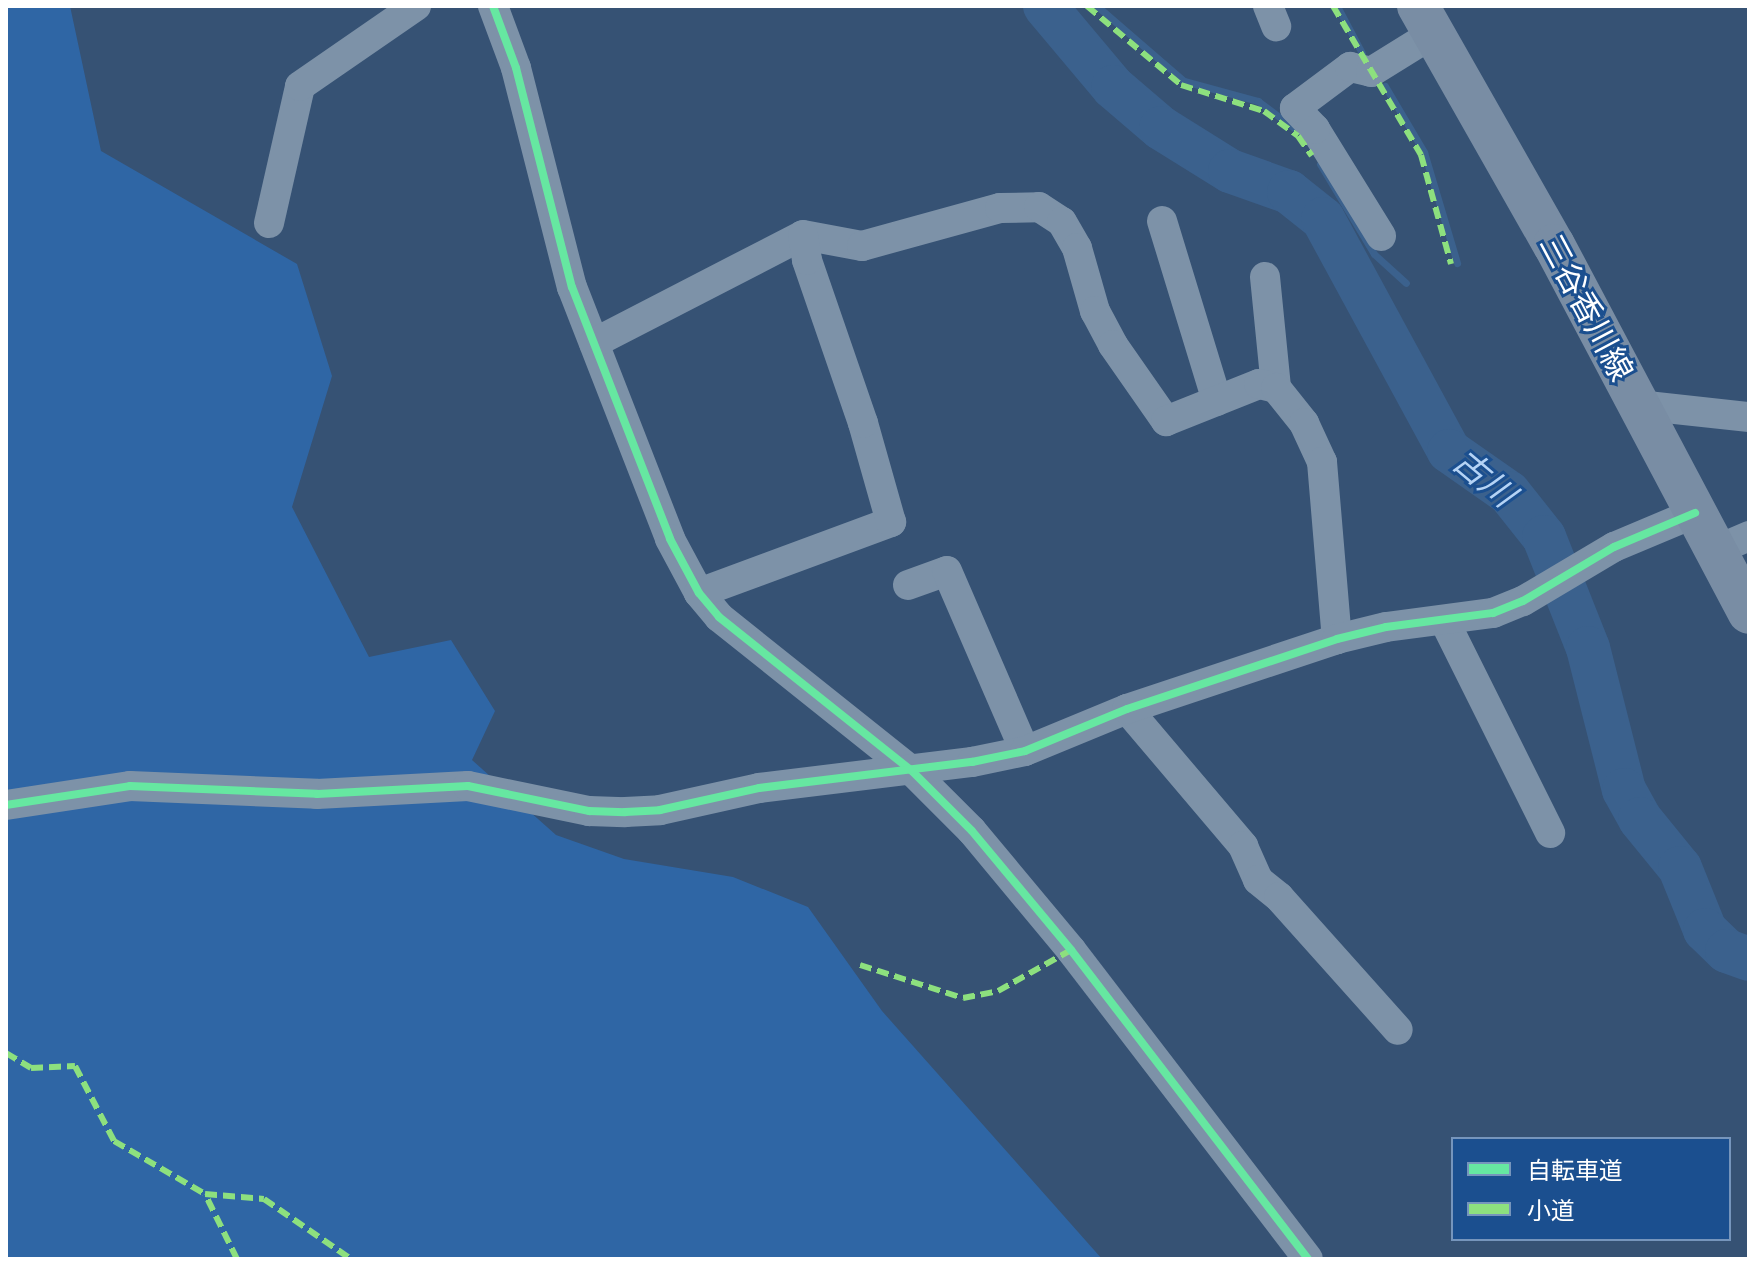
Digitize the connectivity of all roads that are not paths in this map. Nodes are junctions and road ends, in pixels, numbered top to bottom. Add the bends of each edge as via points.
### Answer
1 (416, 6) edge
2 (493, 6) edge
3 (1426, 19) edge
4 (1162, 221) dead end
5 (269, 223) dead end
6 (803, 235) junction
7 (1381, 236) dead end
8 (1265, 277) dead end
9 (594, 343) junction
10 (1276, 388) junction
11 (1217, 401) junction
12 (1638, 405) junction
13 (1749, 417) edge
14 (1695, 513) junction
15 (1732, 544) edge
16 (908, 585) dead end
17 (699, 593) junction
18 (1749, 613) edge
19 (1444, 620) junction
20 (1337, 639) junction
21 (1127, 709) junction
22 (1025, 751) junction
23 (913, 772) junction
24 (6, 805) edge
25 (1550, 833) dead end
26 (1398, 1030) dead end
27 (1308, 1259) edge

1 - 5 street via 300,86
2 - 9 street via 516,68 572,287
3 - 7 street via 1371,72 1350,67 1295,108 1315,129
3 - 12 main road, 三谷香川線
4 - 11 street
6 - 9 street
6 - 11 street via 862,246 1000,208 1039,207 1062,222 1077,248 1095,311 1166,421
6 - 17 street via 891,522
8 - 10 street
9 - 17 street via 670,539
10 - 11 street via 1259,384
10 - 20 street via 1304,423 1322,462
12 - 13 street
12 - 14 main road, 三谷香川線
14 - 15 main road, 三谷香川線
14 - 19 street via 1614,547 1493,613
15 - 18 main road, 三谷香川線
16 - 22 street via 947,571
17 - 23 street via 719,617
19 - 20 street
19 - 25 street
20 - 21 street
21 - 22 street
21 - 26 street via 1243,846 1258,880
22 - 23 street
23 - 24 street via 759,788 660,810 625,812 589,811 468,786 317,794 130,786
23 - 27 street via 972,831 1071,950

